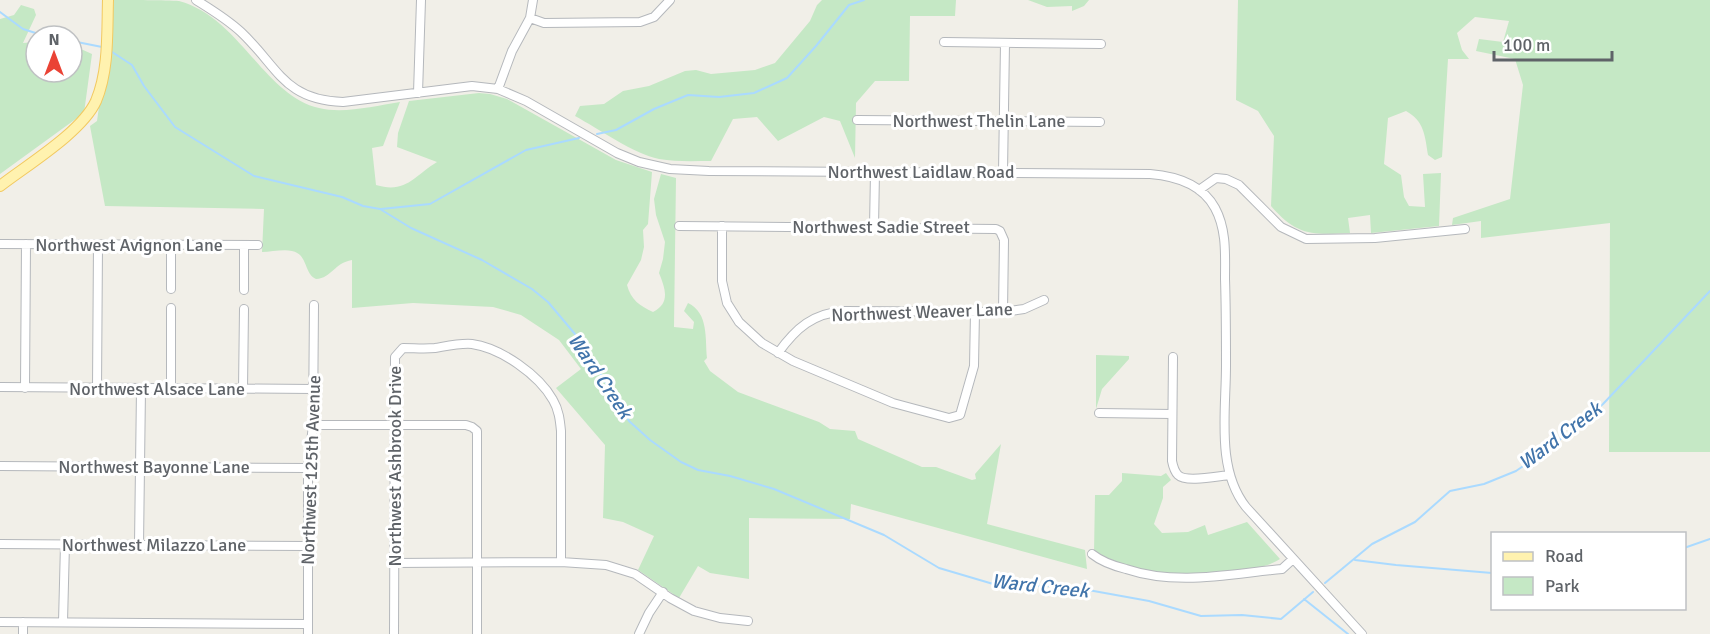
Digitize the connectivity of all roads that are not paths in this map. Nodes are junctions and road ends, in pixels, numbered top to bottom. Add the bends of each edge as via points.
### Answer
1 (108, 0) edge
2 (196, 0) edge
3 (421, 0) edge
4 (533, 0) edge
5 (670, 0) edge
6 (530, 18) junction
7 (944, 42) dead end
8 (1005, 43) junction
9 (1101, 44) dead end
10 (498, 89) junction
11 (418, 93) junction
12 (857, 120) dead end
13 (1004, 121) junction
14 (1100, 122) dead end
15 (875, 171) junction
16 (1003, 172) junction
17 (0, 186) edge
18 (1199, 190) junction
19 (679, 226) dead end
20 (722, 226) junction
21 (874, 227) junction
22 (1465, 230) dead end
23 (0, 244) edge
24 (26, 244) junction
25 (98, 245) junction
26 (171, 245) junction
27 (244, 245) junction
28 (258, 245) dead end
29 (171, 289) dead end
30 (244, 290) dead end
31 (1044, 300) dead end
32 (314, 305) dead end
33 (171, 308) dead end
34 (244, 309) dead end
35 (975, 312) junction
36 (1003, 312) junction
37 (778, 353) junction
38 (1173, 357) dead end
39 (0, 387) edge
40 (25, 388) junction
41 (97, 388) junction
42 (141, 389) junction
43 (171, 389) junction
44 (243, 389) junction
45 (314, 389) junction
46 (1099, 412) dead end
47 (1172, 414) junction
48 (313, 425) junction
49 (395, 426) junction
50 (0, 466) edge
51 (140, 467) junction
52 (308, 468) junction
53 (1230, 475) junction
54 (0, 544) edge
55 (65, 544) junction
56 (139, 545) junction
57 (308, 546) junction
58 (1092, 554) dead end
59 (1293, 559) junction
60 (561, 562) junction
61 (394, 563) junction
62 (477, 563) junction
63 (663, 592) junction
64 (748, 621) dead end
65 (0, 622) edge
66 (23, 622) junction
67 (63, 622) junction
68 (308, 624) junction
69 (204, 628) edge
70 (23, 634) edge
71 (308, 634) edge
72 (394, 634) edge
73 (477, 634) edge
74 (639, 634) edge
75 (1362, 634) edge

1 - 17 main road via 103,74 96,101 76,127
2 - 11 street, Northwest Laidlaw Road via 230,23 291,87 308,97 343,102
3 - 11 street
4 - 6 street
5 - 6 street via 654,17 640,22 544,23
6 - 10 street
7 - 8 street
8 - 9 street
8 - 13 street
10 - 11 street, Northwest Laidlaw Road via 472,86
10 - 15 street, Northwest Laidlaw Road via 535,105 617,153 651,166 682,170
12 - 13 street, Northwest Thelin Lane
13 - 14 street, Northwest Thelin Lane
13 - 16 street
15 - 16 street, Northwest Laidlaw Road
15 - 21 street
16 - 18 street, Northwest Laidlaw Road via 1150,174 1170,177
18 - 22 street via 1216,178 1233,181 1281,227 1314,240
18 - 53 street, Northwest Laidlaw Road via 1215,207 1224,236 1225,437
19 - 20 street, Northwest Sadie Street
20 - 21 street, Northwest Sadie Street
20 - 37 street via 722,282 727,303 739,322
21 - 36 street, Northwest Sadie Street via 1000,231 1004,240
23 - 24 street, Northwest Avignon Lane
24 - 25 street, Northwest Avignon Lane
24 - 40 street
25 - 26 street, Northwest Avignon Lane
25 - 41 street
26 - 27 street, Northwest Avignon Lane
26 - 29 street
27 - 28 street, Northwest Avignon Lane
27 - 30 street
31 - 36 street, Northwest Weaver Lane via 1024,309
32 - 45 street, Northwest 125th Avenue
33 - 43 street
34 - 44 street
35 - 36 street, Northwest Weaver Lane
35 - 37 street, Northwest Weaver Lane via 827,313 796,329
35 - 37 street via 974,366 962,412 957,417 893,403
38 - 47 street
39 - 40 street, Northwest Alsace Lane
40 - 41 street, Northwest Alsace Lane
41 - 42 street, Northwest Alsace Lane
42 - 43 street, Northwest Alsace Lane
42 - 51 street
43 - 44 street, Northwest Alsace Lane
44 - 45 street, Northwest Alsace Lane
45 - 48 street, Northwest 125th Avenue
46 - 47 street
47 - 53 street via 1172,461 1179,476 1189,479
48 - 49 street
48 - 52 street, Northwest 125th Avenue
49 - 60 street, Northwest Ashbrook Drive via 395,357 400,349 469,344 498,352 514,362 544,388 559,415
49 - 61 street, Northwest Ashbrook Drive
49 - 62 street via 466,425 475,429
50 - 51 street, Northwest Bayonne Lane
51 - 52 street, Northwest Bayonne Lane
51 - 56 street
52 - 57 street, Northwest 125th Avenue
53 - 59 street, Northwest Laidlaw Road via 1246,507
54 - 55 street, Northwest Milazzo Lane
55 - 56 street, Northwest Milazzo Lane
55 - 67 street
56 - 57 street, Northwest Milazzo Lane
57 - 68 street, Northwest 125th Avenue
58 - 59 street via 1138,573 1178,579 1282,569
59 - 75 street, Northwest Laidlaw Road
60 - 62 street
60 - 63 street via 617,567
61 - 62 street
61 - 72 street, Northwest Ashbrook Drive
62 - 73 street
63 - 64 street via 703,614
63 - 74 street
65 - 66 street
66 - 67 street
66 - 70 street
67 - 69 street
68 - 69 street
68 - 71 street, Northwest 125th Avenue

